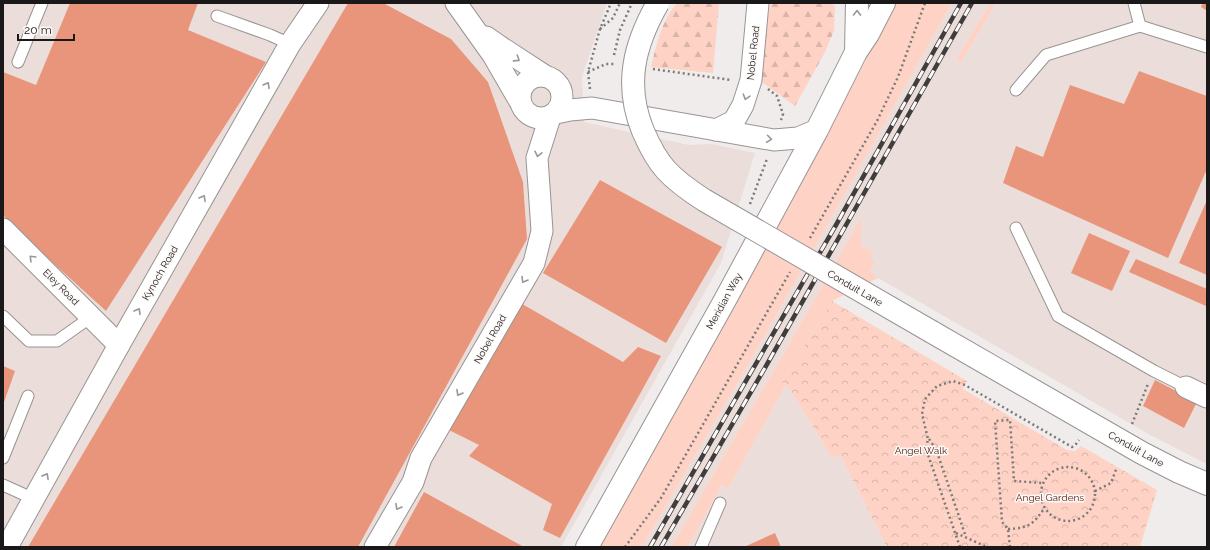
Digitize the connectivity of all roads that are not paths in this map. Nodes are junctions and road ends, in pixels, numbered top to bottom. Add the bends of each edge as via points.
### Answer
1 (42, 3) edge
2 (318, 3) edge
3 (456, 3) edge
4 (658, 3) edge
5 (758, 3) edge
6 (857, 3) edge
7 (884, 3) edge
8 (1134, 3) edge
9 (217, 16) dead end
10 (1140, 26) junction
11 (474, 28) junction
12 (290, 44) junction
13 (1207, 47) edge
14 (856, 52) junction
15 (18, 62) dead end
16 (549, 78) junction
17 (1016, 90) dead end
18 (591, 99) junction
19 (519, 100) junction
20 (553, 115) junction
21 (716, 130) junction
22 (817, 130) junction
23 (1016, 228) dead end
24 (3, 229) edge
25 (3, 316) edge
26 (91, 317) junction
27 (119, 345) junction
28 (1186, 387) joint
29 (28, 396) dead end
30 (1207, 397) edge
31 (3, 458) edge
32 (1207, 484) edge
33 (3, 485) edge
34 (34, 499) junction
35 (720, 503) dead end
36 (7, 547) edge
37 (375, 547) edge
38 (587, 547) edge
39 (701, 547) edge

1 - 15 lane
2 - 12 street, Kynoch Road
3 - 11 street
4 - 32 main road, Conduit Lane, bridge via 638,46 632,83 634,101 638,119 653,153 678,182 704,200 1142,453
5 -> 21 street, Nobel Road via 751,80 743,105 734,121
14 -> 6 main road, Meridian Way
7 - 14 main road, Meridian Way
8 - 10 lane
9 - 12 lane
10 - 13 lane
10 - 17 lane via 1046,55
11 -> 16 street
11 - 19 street
27 -> 12 street, Kynoch Road
14 - 22 main road, Meridian Way
16 - 18 street
16 - 19 street via 537,76 530,79 524,84
16 - 20 street, Nobel Road via 559,86 562,93 560,107
18 - 20 street
18 - 21 street
19 - 20 street via 526,113 535,118 542,119
20 -> 37 street, Nobel Road via 537,158 542,231 534,263 421,458 413,482
21 -> 22 street via 774,140 798,138
22 - 38 main road, Meridian Way
23 - 28 lane via 1058,316
26 -> 24 street, Eley Road
25 - 26 lane via 29,341 58,341
26 - 27 street, Eley Road
34 -> 27 street, Kynoch Road
28 - 30 street
29 - 31 lane
33 - 34 lane
34 - 36 street, Kynoch Road
35 - 39 lane

